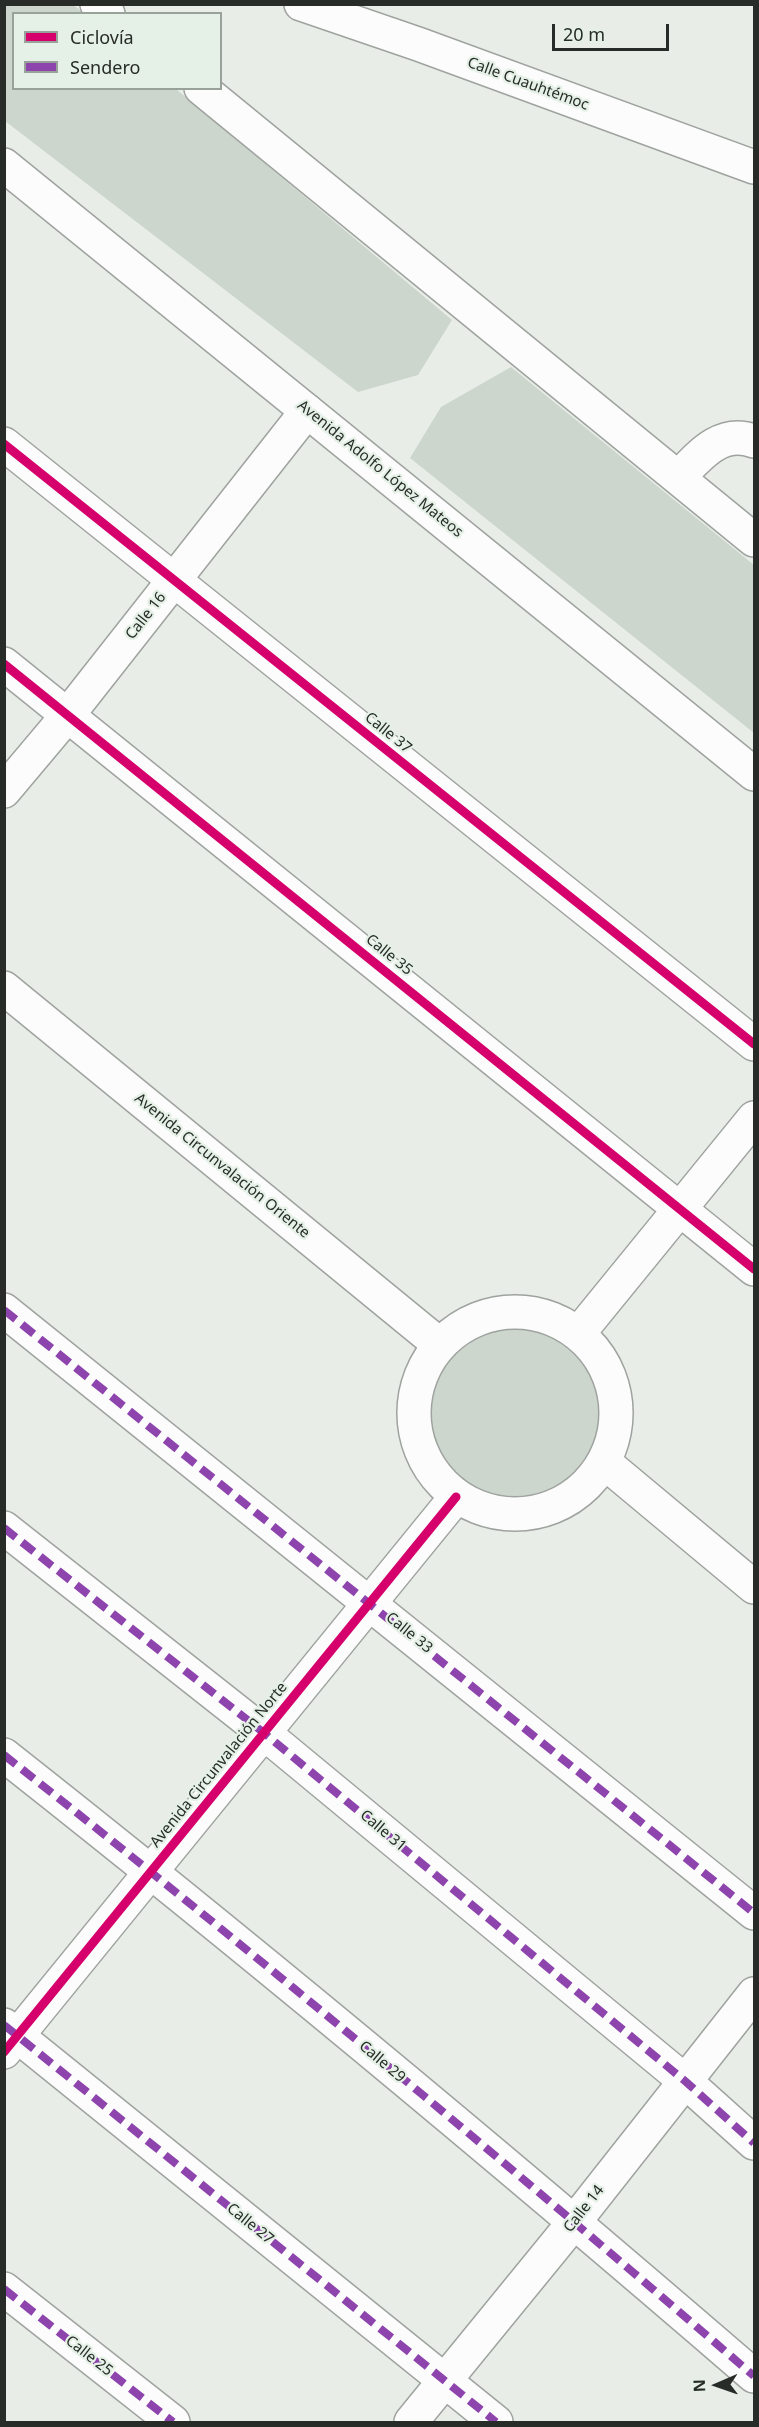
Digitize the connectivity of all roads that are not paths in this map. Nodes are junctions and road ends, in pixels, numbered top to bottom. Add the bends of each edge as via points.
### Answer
1 (301, 4) edge
2 (203, 90) edge
3 (4, 165) edge
4 (754, 167) edge
5 (308, 411) junction
6 (754, 441) edge
7 (4, 444) edge
8 (679, 477) junction
9 (754, 540) edge
10 (174, 581) junction
11 (4, 664) edge
12 (67, 716) junction
13 (754, 774) edge
14 (4, 791) edge
15 (4, 988) edge
16 (754, 1044) edge
17 (754, 1118) edge
18 (681, 1208) junction
19 (754, 1269) edge
20 (4, 1310) edge
21 (578, 1334) junction
22 (440, 1345) junction
23 (604, 1462) junction
24 (456, 1497) junction
25 (4, 1528) edge
26 (754, 1587) edge
27 (370, 1602) junction
28 (264, 1732) junction
29 (4, 1755) edge
30 (152, 1871) junction
31 (754, 1913) edge
32 (754, 1994) edge
33 (9, 2037) edge
34 (685, 2081) junction
35 (754, 2143) edge
36 (575, 2222) junction
37 (4, 2289) edge
38 (754, 2376) edge
39 (445, 2382) junction
40 (173, 2422) edge
41 (411, 2422) edge
42 (496, 2422) edge

1 - 4 street, Calle Cuauhtémoc
2 - 8 street
3 - 5 street, Avenida Adolfo López Mateos
5 - 10 street, Calle 16
5 - 13 street, Avenida Adolfo López Mateos
6 - 8 street via 737,438 716,443
7 - 10 street, Calle 37
8 - 9 street
10 - 12 street, Calle 16
10 - 16 street, Calle 37
11 - 12 street, Calle 35
12 - 14 street, Calle 16
12 - 18 street, Calle 35
15 - 22 street, Avenida Circunvalación Oriente
17 - 18 street
18 - 19 street, Calle 35
18 - 21 street
20 - 27 street, Calle 33
21 - 22 street via 552,1318 522,1311 491,1314 463,1325
21 - 23 street via 597,1354 610,1379 616,1408 614,1436
22 - 24 street via 424,1369 415,1395 414,1425 430,1469
23 - 24 street via 582,1489 554,1507 521,1515 487,1512
23 - 26 street
24 - 27 street, Avenida Circunvalación Norte
25 - 28 street, Calle 31
27 - 28 street, Avenida Circunvalación Norte
27 - 31 street, Calle 33
28 - 30 street, Avenida Circunvalación Norte
28 - 34 street, Calle 31
29 - 30 street, Calle 29
30 - 33 street, Avenida Circunvalación Norte
30 - 36 street, Calle 29
32 - 34 street, Calle 14
33 - 39 street, Calle 27
34 - 35 street, Calle 31
34 - 36 street, Calle 14
36 - 38 street, Calle 29
36 - 39 street, Calle 14
37 - 40 street, Calle 25
39 - 41 street, Calle 14
39 - 42 street, Calle 27

